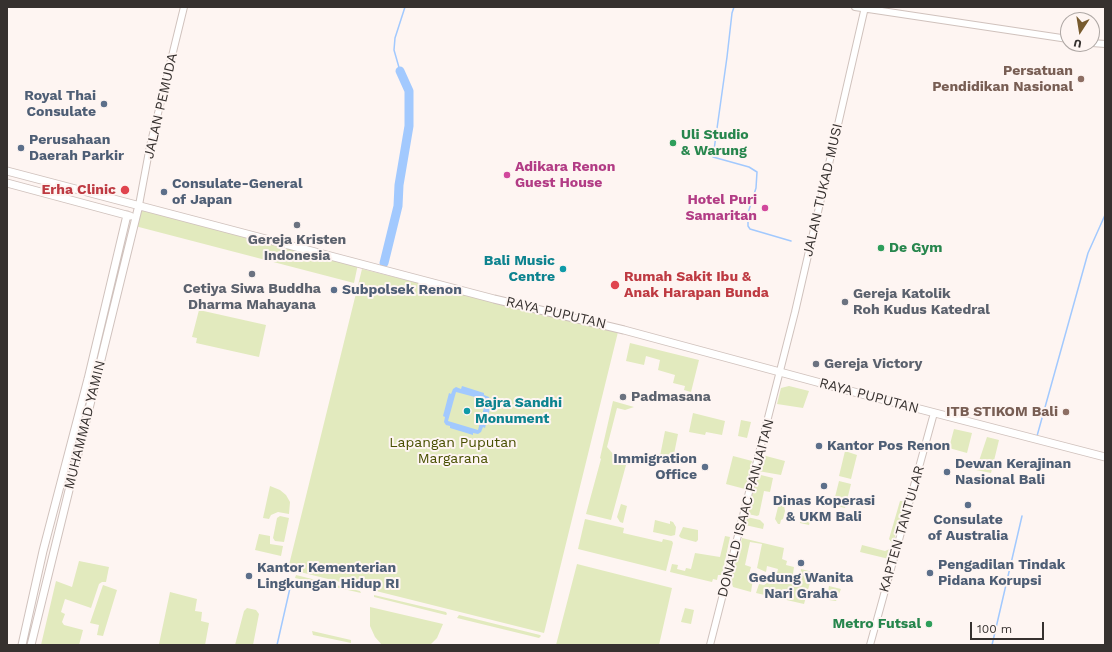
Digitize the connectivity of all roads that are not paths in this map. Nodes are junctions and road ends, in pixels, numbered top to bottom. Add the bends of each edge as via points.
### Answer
1 (184, 7) edge
2 (854, 7) edge
3 (865, 8) edge
4 (1060, 38) edge
5 (7, 171) edge
6 (7, 183) edge
7 (78, 190) junction
8 (76, 201) junction
9 (139, 205) junction
10 (127, 215) junction
11 (136, 217) junction
12 (780, 371) junction
13 (934, 413) junction
14 (1105, 456) edge
15 (42, 557) junction
16 (51, 559) junction
17 (22, 645) edge
18 (31, 645) edge
19 (710, 645) edge
20 (870, 645) edge

1 - 9 street, JALAN PEMUDA via 150,146
2 - 3 street
3 - 4 street
3 - 12 street, JALAN TUKAD MUSI
5 - 7 main road, RAYA PUPUTAN
6 - 8 main road
7 - 8 main road
7 - 9 main road, RAYA PUPUTAN
8 - 10 main road
9 - 11 main road, MUHAMMAD YAMIN
9 - 12 main road, RAYA PUPUTAN
10 - 11 main road
10 - 15 main road, MUHAMMAD YAMIN
11 - 16 main road, MUHAMMAD YAMIN
12 - 13 main road, RAYA PUPUTAN
12 - 19 street, DONALD ISAAC PANJAITAN
13 - 14 main road, RAYA PUPUTAN
13 - 20 street, KAPTEN TANTULAR
15 - 16 main road
15 - 17 main road, MUHAMMAD YAMIN
16 - 18 main road, MUHAMMAD YAMIN

